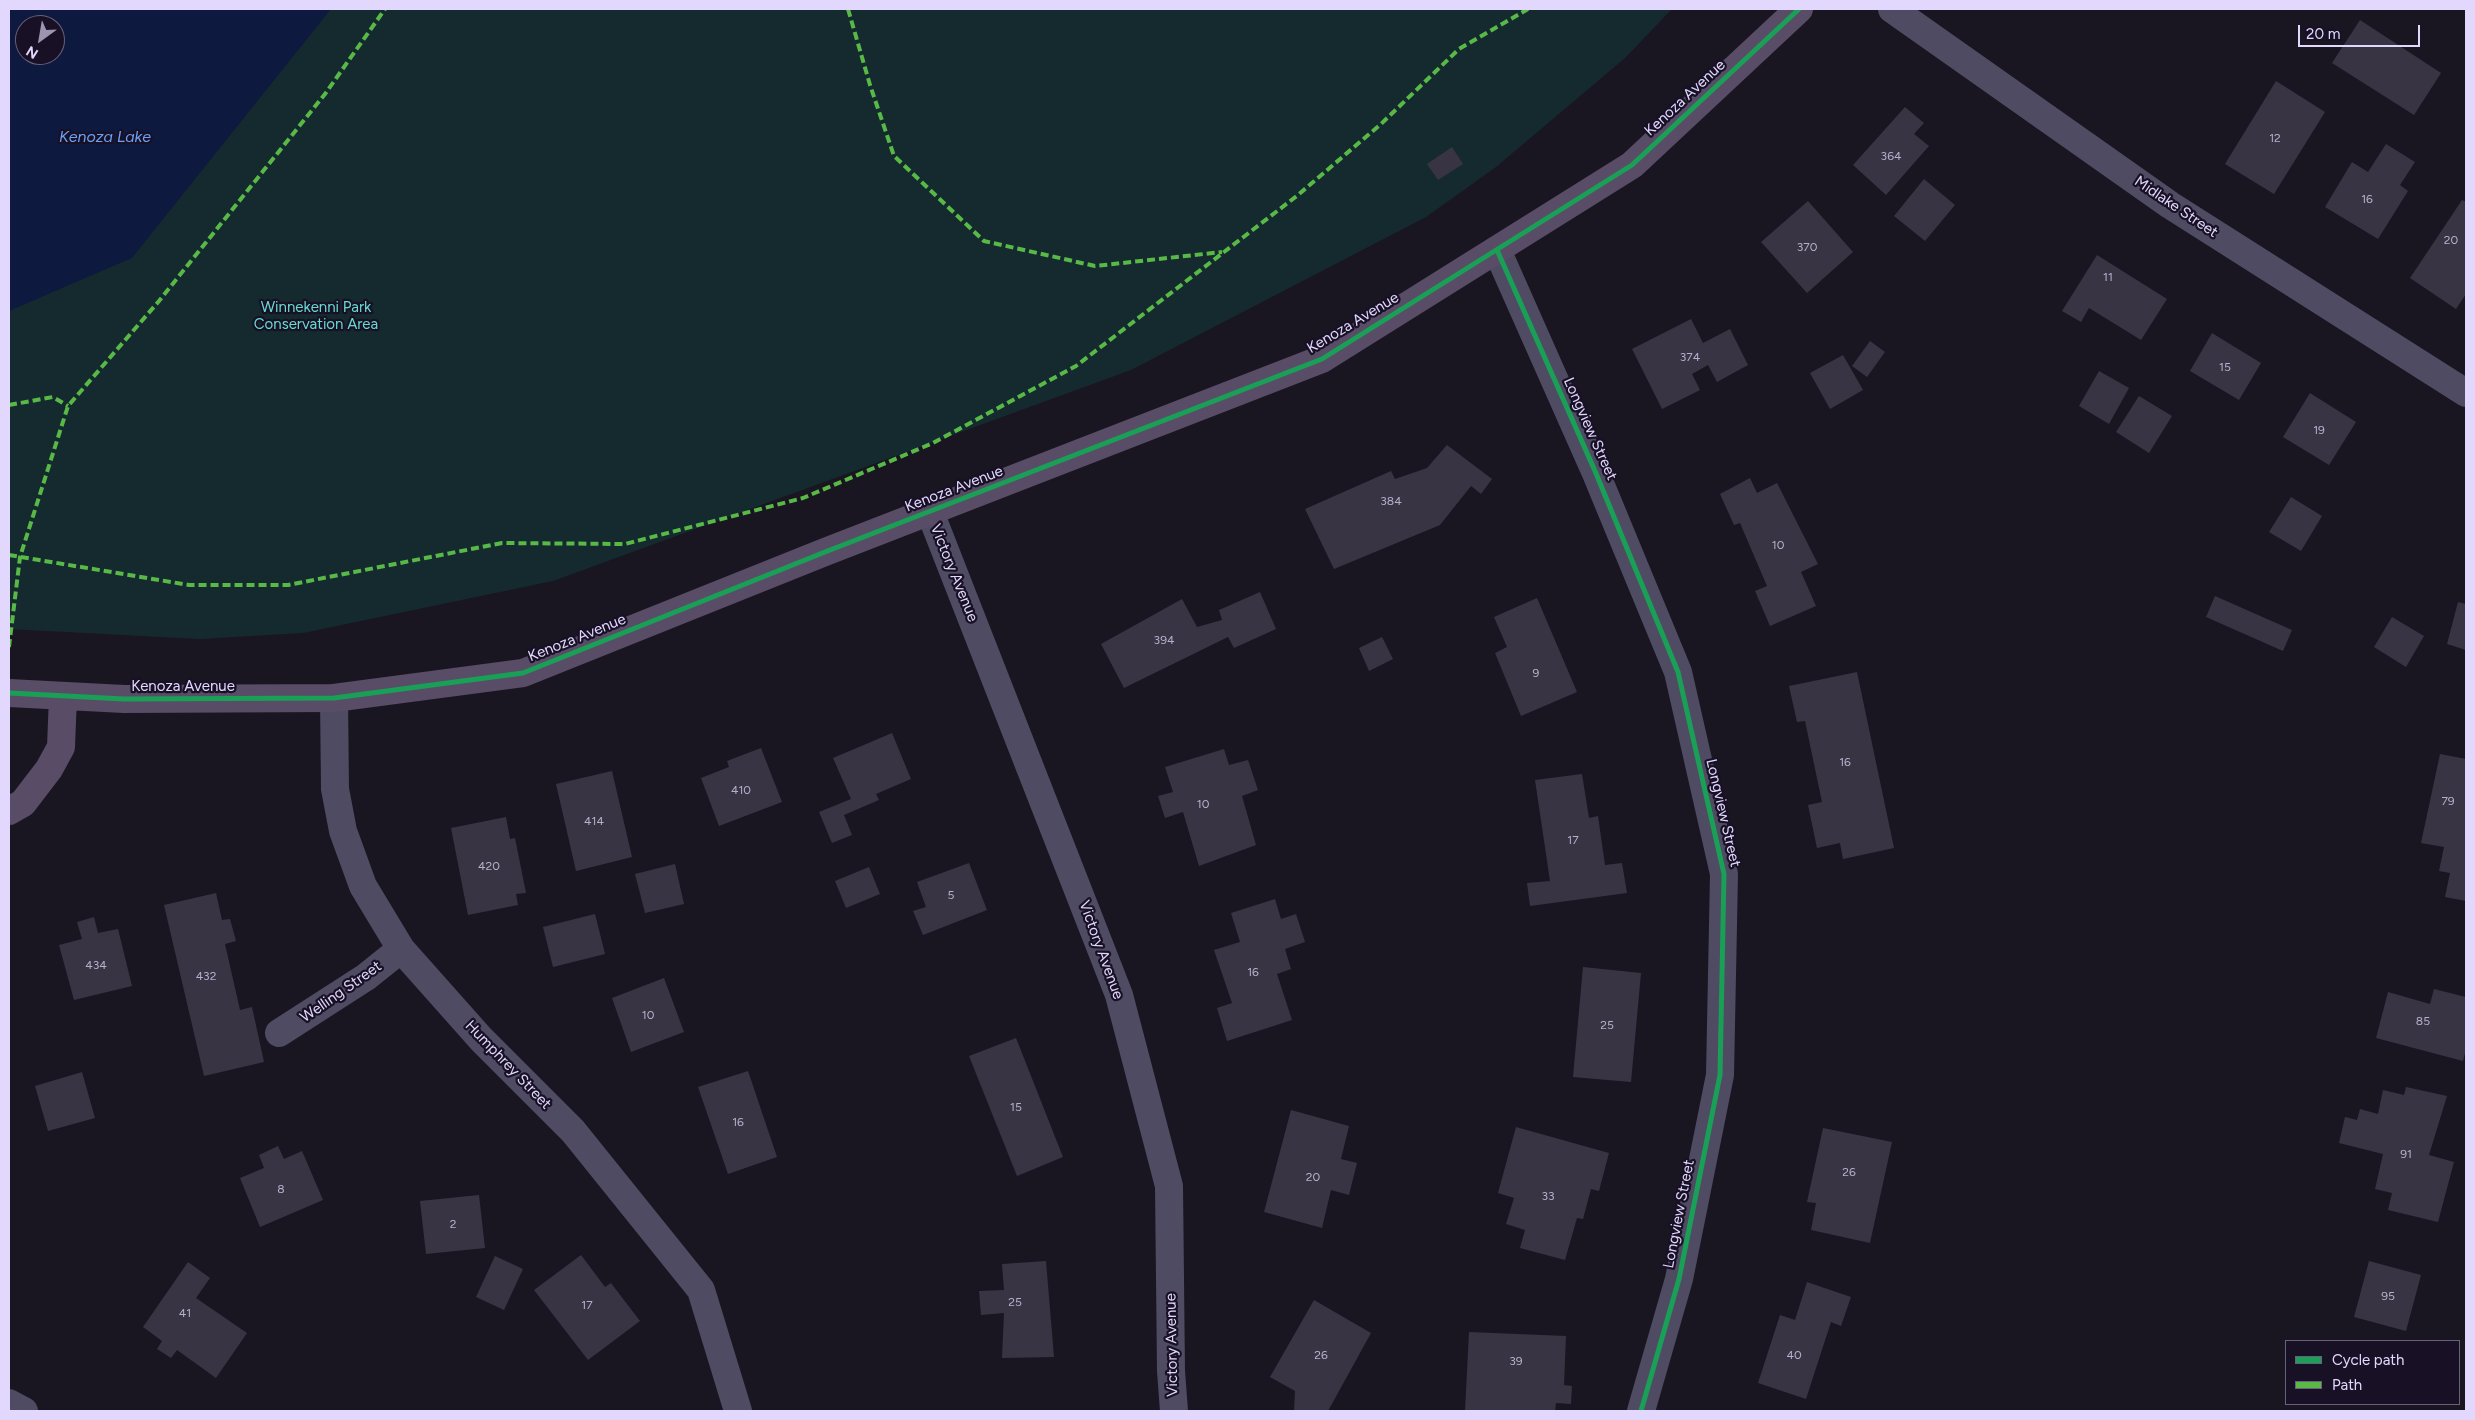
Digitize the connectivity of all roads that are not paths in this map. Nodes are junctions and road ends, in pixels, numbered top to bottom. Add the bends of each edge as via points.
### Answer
1 (1799, 9) edge
2 (1892, 9) edge
3 (1497, 250) junction
4 (2466, 393) edge
5 (930, 512) junction
6 (9, 693) edge
7 (63, 696) junction
8 (334, 698) junction
9 (9, 811) edge
10 (401, 949) junction
11 (279, 1033) dead end
12 (9, 1403) edge
13 (24, 1411) edge
14 (738, 1411) edge
15 (1174, 1411) edge
16 (1641, 1411) edge

1 - 3 main road, Kenoza Avenue via 1632,165
2 - 4 street, Midlake Street via 2170,205
3 - 5 main road, Kenoza Avenue via 1322,359
3 - 16 street, Longview Street via 1595,471 1678,672 1724,874 1720,1075 1679,1279
5 - 8 main road, Kenoza Avenue via 523,673
5 - 15 street, Victory Avenue via 1119,994 1169,1186
6 - 7 main road, Kenoza Avenue
7 - 8 main road, Kenoza Avenue via 124,699
7 - 9 main road via 61,747 23,803
8 - 10 street, Humphrey Street via 335,789 343,831 363,886
10 - 11 street, Welling Street via 366,977
10 - 14 street, Humphrey Street via 481,1039 573,1131 701,1290
12 - 13 street

